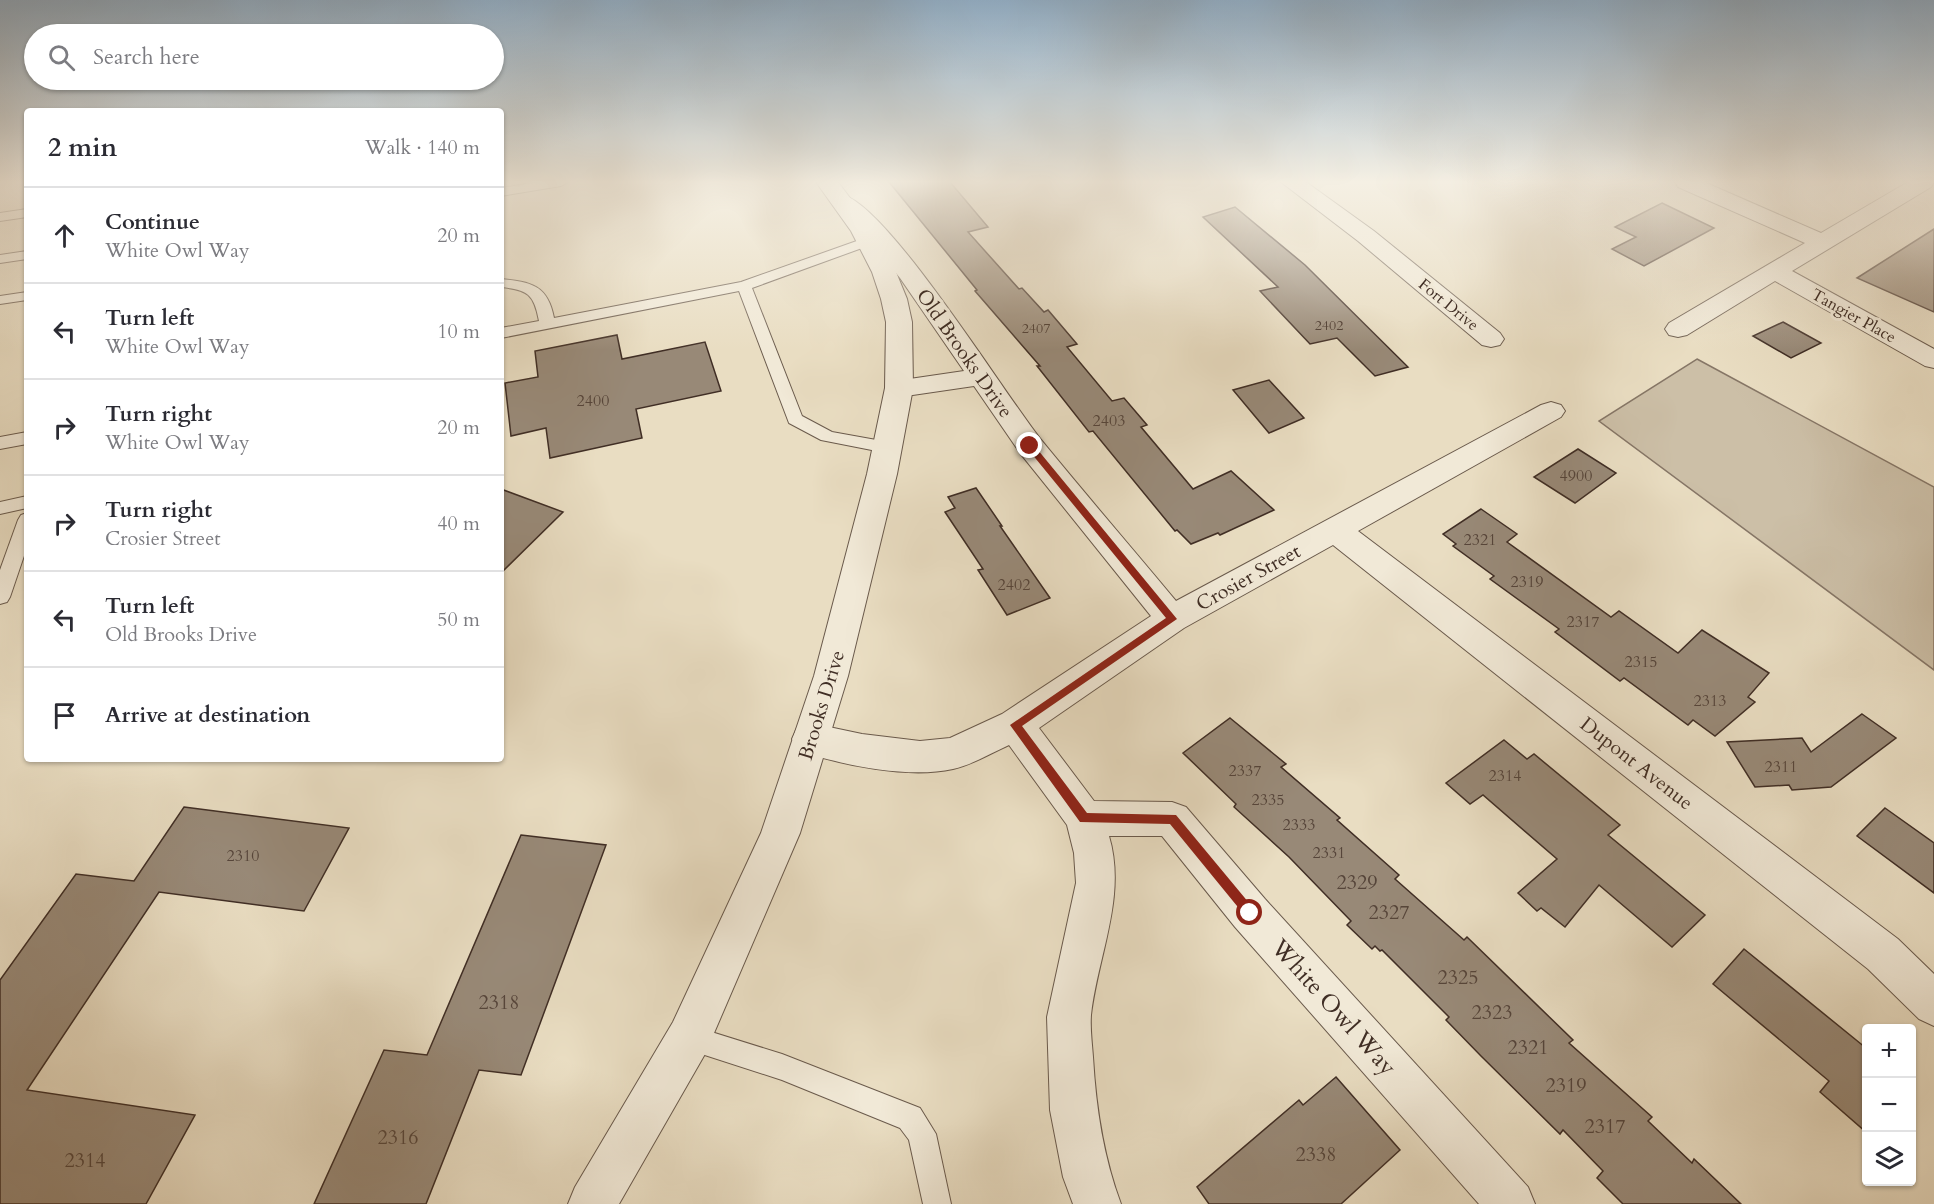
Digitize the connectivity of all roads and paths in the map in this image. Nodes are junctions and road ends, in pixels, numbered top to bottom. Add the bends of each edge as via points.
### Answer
1 (865, 238) edge
2 (880, 238) edge
3 (1369, 238) edge
4 (1813, 238) edge
5 (1828, 238) edge
6 (868, 242) junction
7 (1822, 242) junction
8 (24, 255) edge
9 (0, 259) edge
10 (1774, 271) junction
11 (504, 283) edge
12 (744, 286) junction
13 (24, 296) edge
14 (0, 300) edge
15 (547, 324) junction
16 (1678, 329) dead end
17 (504, 332) edge
18 (1491, 339) dead end
19 (1934, 360) edge
20 (980, 377) junction
21 (899, 388) junction
22 (1551, 411) dead end
23 (24, 439) edge
24 (0, 443) edge
25 (887, 447) junction
26 (24, 503) edge
27 (0, 508) edge
28 (24, 529) edge
29 (1334, 529) junction
30 (0, 597) edge
31 (1173, 619) junction
32 (1015, 725) junction
33 (810, 739) junction
34 (1084, 818) junction
35 (1934, 1004) edge
36 (689, 1038) junction
37 (592, 1204) edge
38 (937, 1204) edge
39 (1097, 1204) edge
40 (1511, 1204) edge

1 - 6 street, Brooks Drive
2 - 20 street, Old Brooks Drive via 909,273
3 - 18 street, Fort Drive
4 - 7 street
5 - 7 street
6 - 12 lane
6 - 21 street, Brooks Drive via 884,272 896,310
7 - 10 street
8 - 9 lane
10 - 16 street
10 - 19 street, Tangier Place
11 - 15 lane via 526,285 538,295
12 - 15 lane
12 - 25 lane via 795,419 821,436
13 - 14 lane
15 - 17 lane
20 - 21 street
20 - 31 street, Old Brooks Drive via 1030,446
21 - 25 street, Brooks Drive
22 - 29 street, Crosier Street
23 - 24 lane
25 - 33 street, Brooks Drive via 831,676
26 - 27 lane
28 - 30 lane
29 - 31 street, Crosier Street
29 - 35 street, Dupont Avenue via 1883,954
31 - 32 street, Crosier Street
32 - 33 street, Crosier Street via 954,753 920,757
32 - 34 street
33 - 36 street, Brooks Drive via 780,834
34 - 39 street via 1094,853 1096,882 1069,1017 1073,1110 1087,1177
34 - 40 street, White Owl Way via 1172,819 1250,913
36 - 37 street, Brooks Drive
36 - 38 lane via 782,1067 910,1118 921,1134

